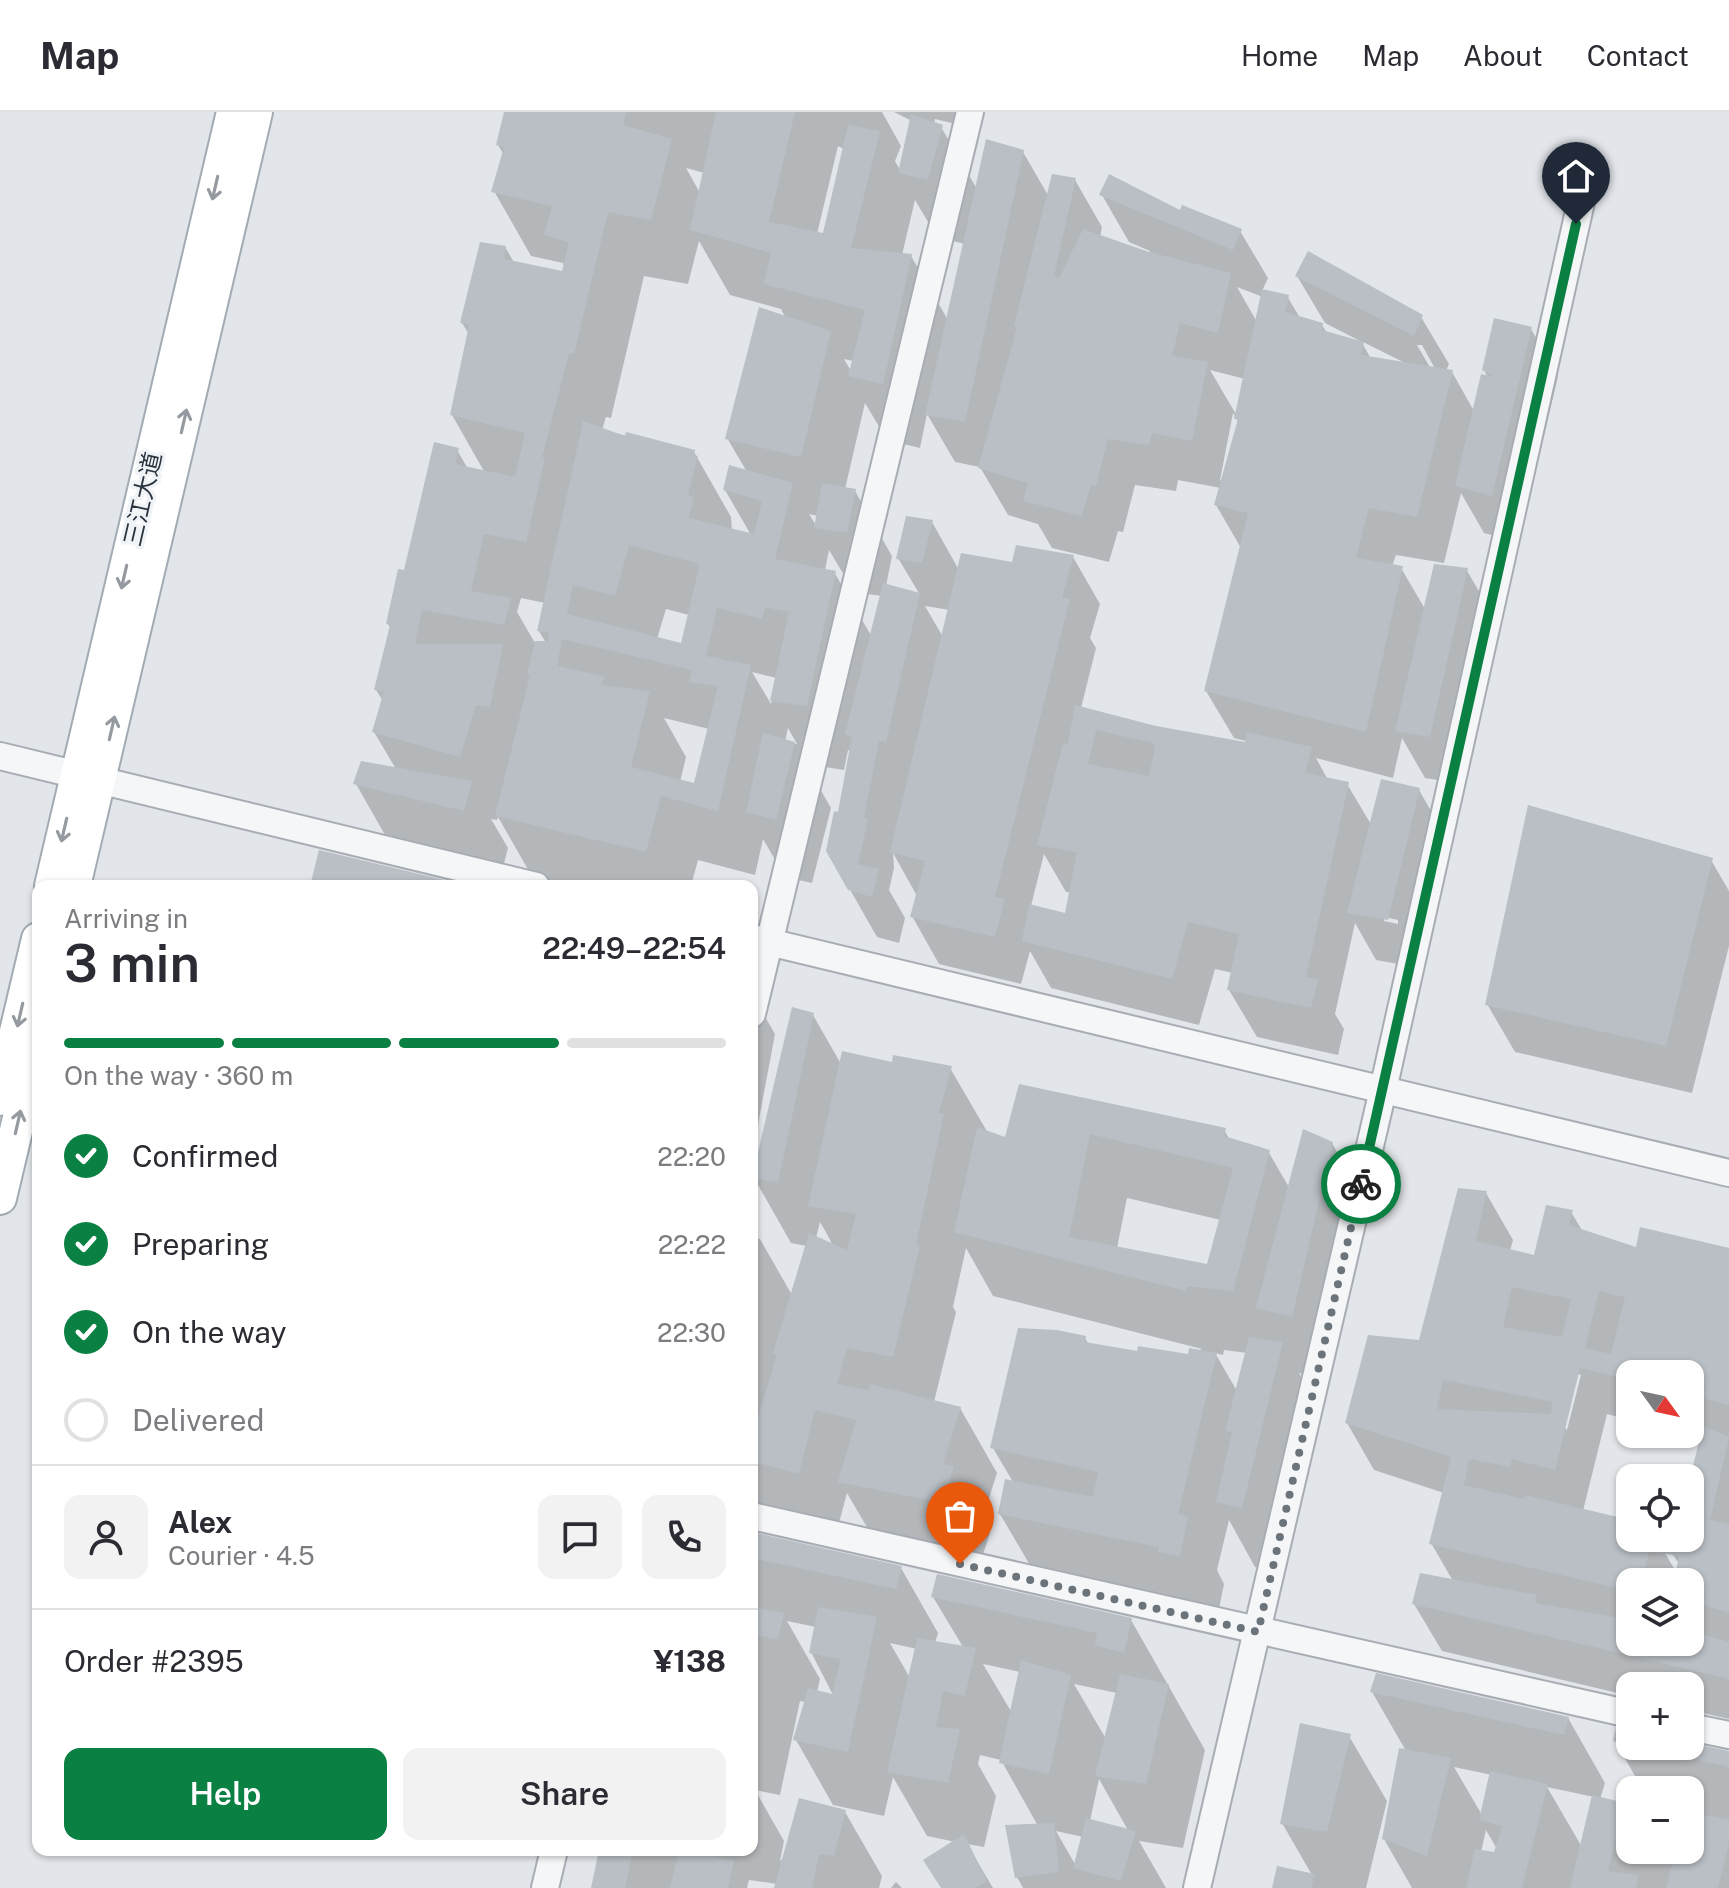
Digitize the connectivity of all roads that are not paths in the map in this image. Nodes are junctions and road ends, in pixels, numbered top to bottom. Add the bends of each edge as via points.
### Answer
1 (233, 112) edge
2 (256, 112) edge
3 (970, 112) edge
4 (1583, 193) dead end
5 (0, 756) edge
6 (88, 777) junction
7 (53, 880) edge
8 (75, 880) edge
9 (511, 880) edge
10 (760, 940) edge
11 (32, 964) edge
12 (32, 1063) edge
13 (1383, 1090) junction
14 (0, 1099) edge
15 (1729, 1173) edge
16 (0, 1198) edge
17 (758, 1517) edge
18 (1258, 1632) junction
19 (1616, 1711) edge
20 (1704, 1730) edge
21 (1729, 1735) edge
22 (553, 1856) edge
23 (545, 1888) edge
24 (1197, 1888) edge

1 -> 6 main road, 三江大道
6 -> 2 main road, 三江大道
3 - 10 street
4 - 13 street
5 - 6 street
6 -> 7 main road, 三江大道
6 - 8 main road, 三江大道
6 - 9 street
10 - 13 street
11 -> 14 main road
16 -> 12 main road
13 - 15 street
13 - 18 street
17 - 18 street
18 - 19 street
18 - 24 street
20 - 21 street
22 - 23 street

